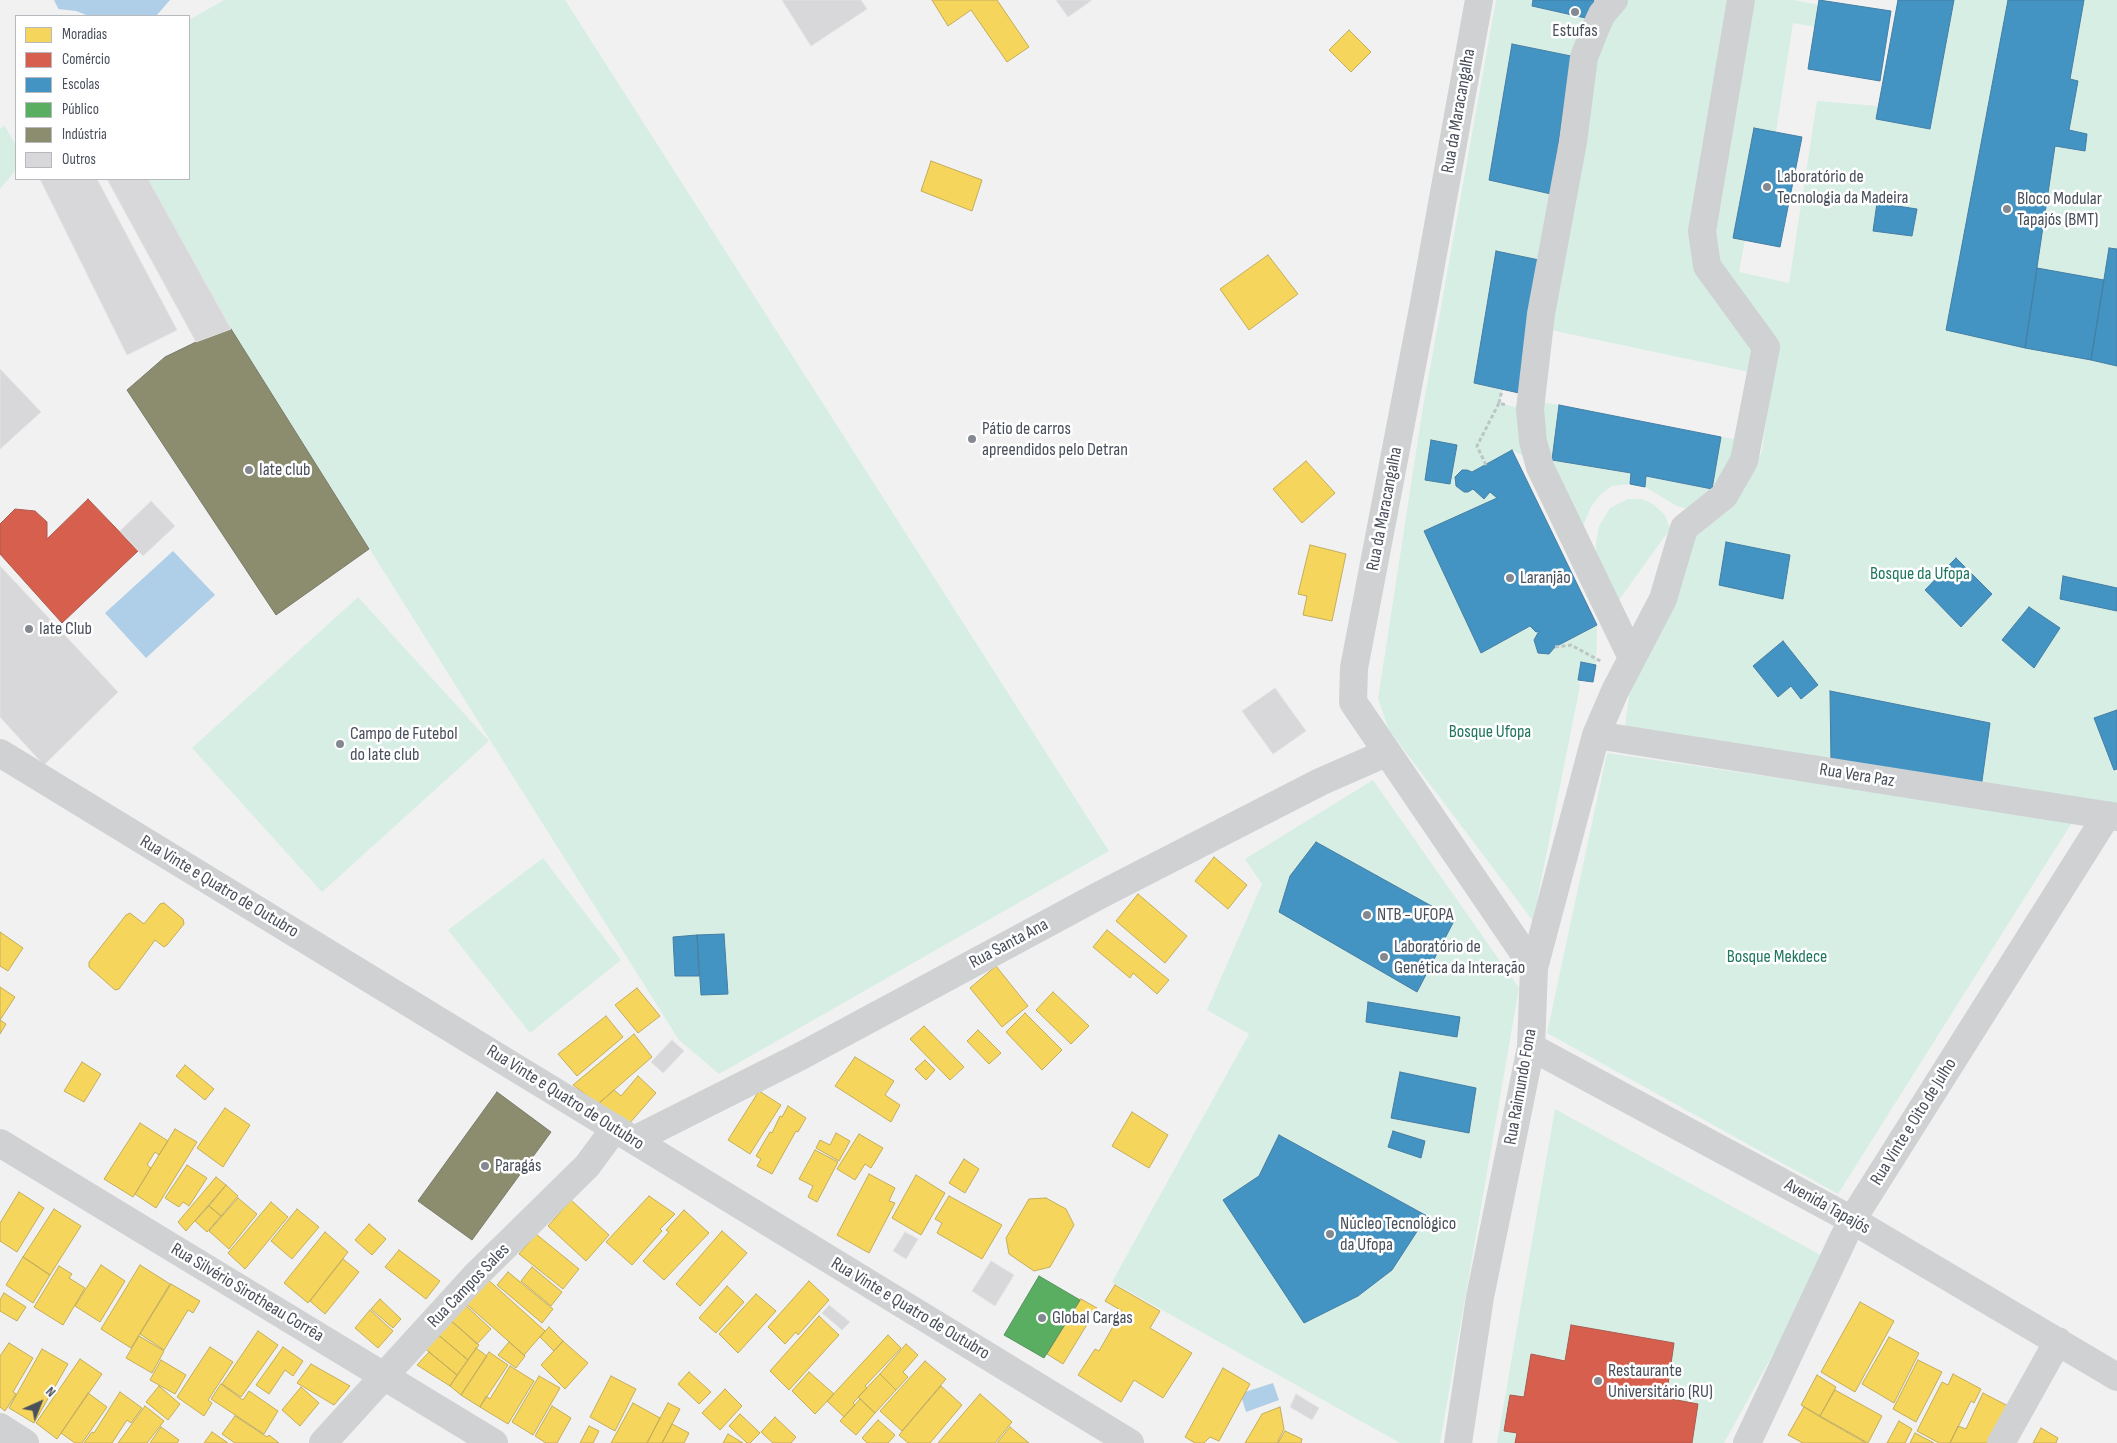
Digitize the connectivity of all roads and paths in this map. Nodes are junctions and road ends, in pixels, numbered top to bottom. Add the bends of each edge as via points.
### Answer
1 (1479, 0) edge
2 (1614, 0) edge
3 (1741, 0) edge
4 (1502, 390) dead end
5 (1499, 403) dead end
6 (1555, 647) dead end
7 (1632, 658) junction
8 (1600, 671) dead end
9 (1596, 735) junction
10 (0, 753) edge
11 (1386, 753) junction
12 (2112, 816) edge
13 (1534, 968) junction
14 (1531, 1047) junction
15 (624, 1134) junction
16 (0, 1143) edge
17 (1852, 1220) junction
18 (2058, 1341) junction
19 (385, 1377) junction
20 (2117, 1377) edge
21 (0, 1427) edge
22 (26, 1443) edge
23 (323, 1443) edge
24 (494, 1443) edge
25 (1130, 1443) edge
26 (1458, 1443) edge
27 (1747, 1443) edge
28 (2001, 1443) edge

1 - 11 street, Rua da Maracangalha via 1354,668 1353,702
2 - 7 street via 1602,14 1584,57 1573,142 1541,314 1530,409 1540,467
3 - 7 street, Rua Raimundo Fona via 1702,232 1707,266 1766,347 1744,461 1724,496 1684,528 1663,598
4 - 5 path
6 - 8 path via 1571,645 1602,662
7 - 9 street, Rua Raimundo Fona
9 - 12 street, Rua Vera Paz
9 - 13 street, Rua Raimundo Fona
10 - 15 street, Rua Vinte e Quatro de Outubro
11 - 13 street, Rua da Maracangalha
11 - 15 street, Rua Santa Ana via 1320,782 1117,886 801,1056
12 - 17 street, Rua Vinte e Oito de Julho
13 - 14 street, Rua Raimundo Fona
14 - 17 street, Avenida Tapajós
14 - 26 street, Rua Raimundo Fona via 1480,1298
15 - 19 street, Rua Campos Sales via 477,1274
15 - 25 street, Rua Vinte e Quatro de Outubro
16 - 19 street, Rua Silvério Sirotheau Corrêa
17 - 18 street, Avenida Tapajós
17 - 27 street, Rua Vinte e Oito de Julho
18 - 20 street, Avenida Tapajós
18 - 28 street
19 - 23 street, Rua Campos Sales
19 - 24 street, Rua Silvério Sirotheau Corrêa
21 - 22 street

